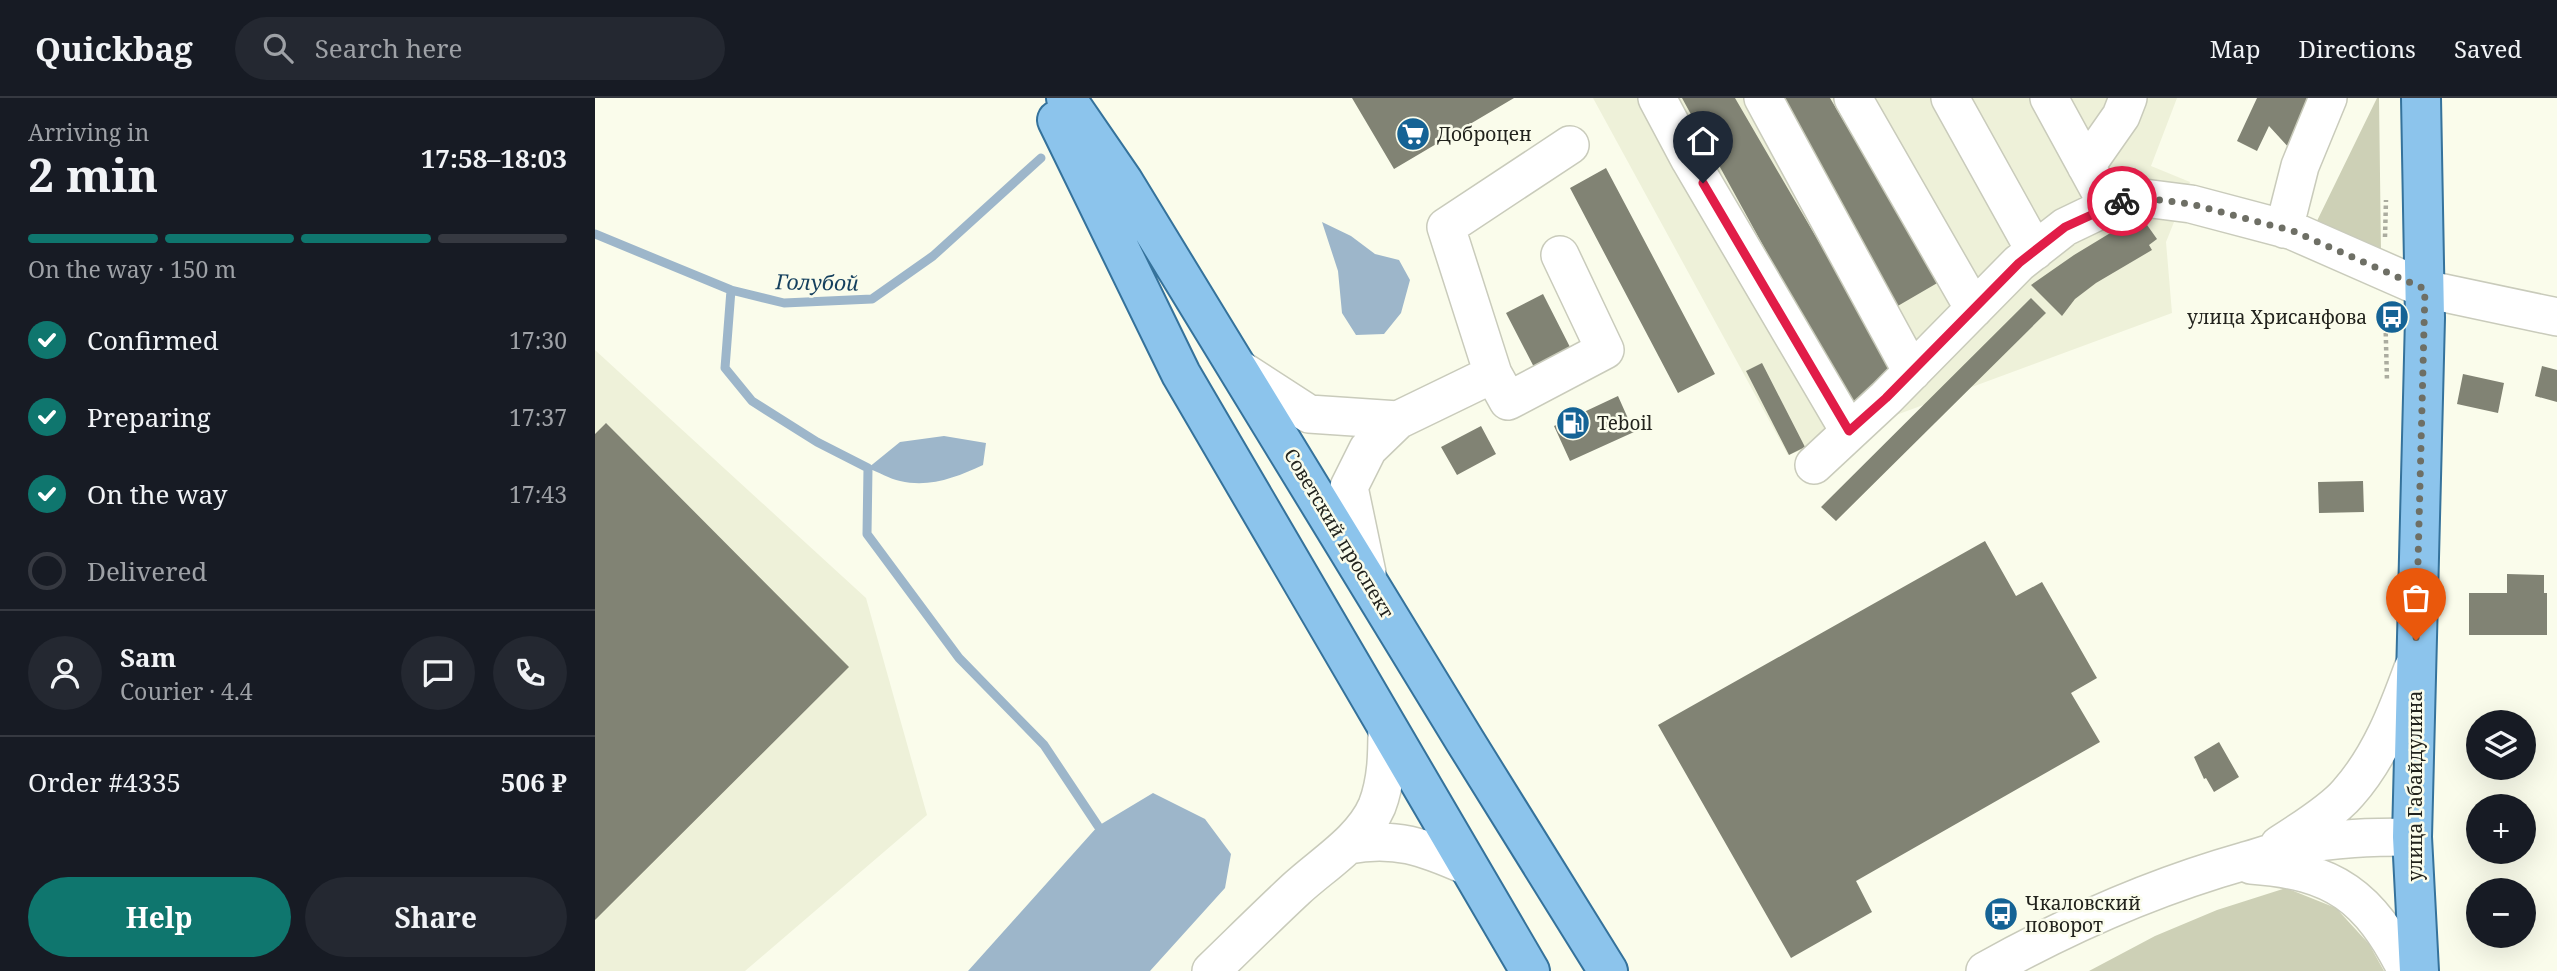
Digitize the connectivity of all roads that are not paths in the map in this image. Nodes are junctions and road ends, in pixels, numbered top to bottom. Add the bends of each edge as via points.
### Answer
1 (1046, 98) edge
2 (1066, 98) edge
3 (1657, 98) edge
4 (1763, 98) edge
5 (1853, 98) edge
6 (1950, 98) edge
7 (2049, 98) edge
8 (2128, 98) edge
9 (2328, 98) edge
10 (2421, 98) edge
11 (1570, 145) dead end
12 (2086, 166) junction
13 (2108, 206) junction
14 (2284, 229) junction
15 (2035, 251) junction
16 (1560, 256) dead end
17 (2425, 289) junction
18 (1974, 309) junction
19 (2557, 317) edge
20 (1238, 368) junction
21 (1912, 372) junction
22 (1493, 374) junction
23 (1398, 420) junction
24 (1849, 431) junction
25 (1814, 465) dead end
26 (1370, 584) junction
27 (2415, 664) junction
28 (1387, 727) junction
29 (2412, 837) junction
30 (1348, 845) junction
31 (2248, 860) junction
32 (1467, 866) junction
33 (1211, 971) edge
34 (1530, 971) edge
35 (1608, 971) edge
36 (1985, 971) edge
37 (2407, 971) edge
38 (2419, 971) edge

1 - 28 main road via 1181,373
2 - 20 main road, Советский проспект
3 - 24 street
4 - 21 street
5 - 18 street
6 - 15 street
7 - 12 street
8 - 12 street via 2121,116
9 - 14 street via 2300,166
10 - 17 main road, улица Габайдулина
11 - 22 street via 1446,227
12 - 13 street
13 - 14 street via 2144,198 2191,204
13 - 15 street via 2065,227
14 - 17 street
15 - 18 street
16 - 22 street via 1605,350 1508,401
17 - 19 street
17 - 27 main road, улица Габайдулина
18 - 21 street
20 - 23 street via 1309,415
20 - 26 main road, Советский проспект
21 - 24 street
22 - 23 street
23 - 26 street via 1367,449 1349,487
24 - 25 street
26 - 35 main road, Советский проспект
27 - 29 main road, улица Габайдулина
27 - 31 street via 2376,754 2347,794 2298,832
28 - 30 street via 1387,759 1376,807
28 - 32 main road
29 - 31 street via 2364,836 2295,846
29 - 38 main road, улица Габайдулина
30 - 32 street via 1373,840 1424,847
30 - 33 street
31 - 36 street via 2120,904
31 - 37 street via 2320,877 2349,894 2374,915
32 - 34 main road

